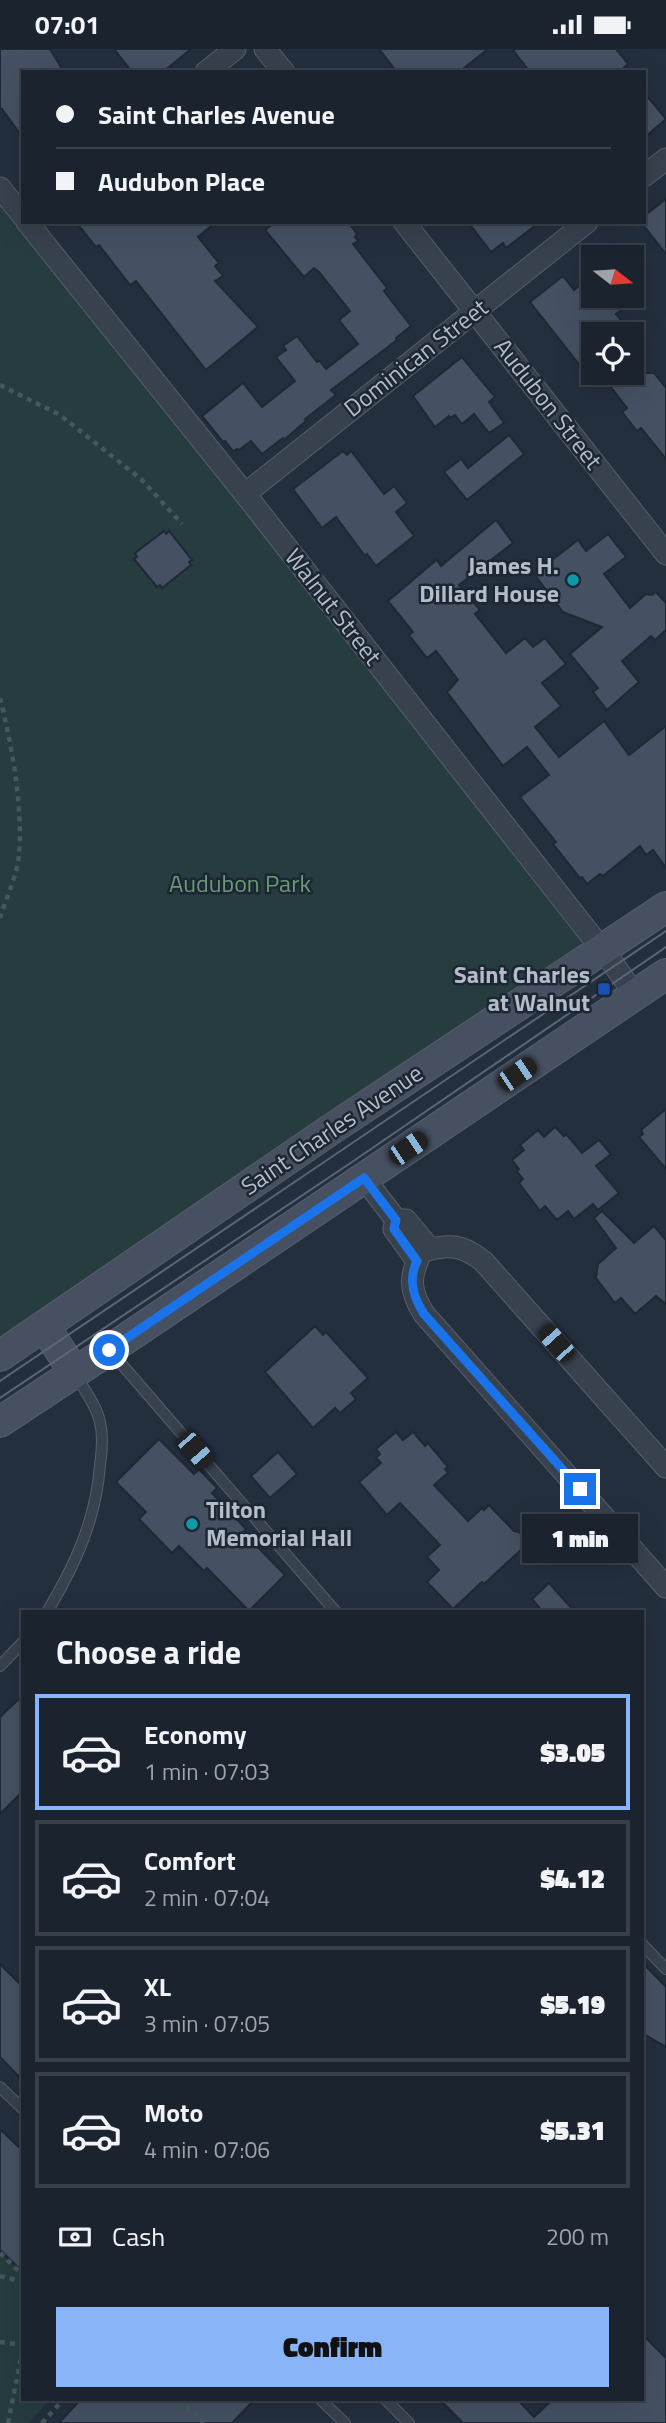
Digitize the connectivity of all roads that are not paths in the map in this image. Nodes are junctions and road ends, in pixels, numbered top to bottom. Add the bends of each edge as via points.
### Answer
1 (235, 49) edge
2 (265, 49) edge
3 (209, 70) edge
4 (282, 70) edge
5 (666, 159) edge
6 (646, 174) edge
7 (0, 188) edge
8 (21, 214) edge
9 (29, 224) edge
10 (406, 224) edge
11 (584, 224) edge
12 (475, 311) junction
13 (245, 494) junction
14 (666, 554) edge
15 (666, 907) edge
16 (601, 949) junction
17 (666, 974) edge
18 (635, 995) junction
19 (364, 1178) junction
20 (424, 1255) junction
21 (45, 1327) junction
22 (109, 1350) junction
23 (0, 1356) edge
24 (74, 1372) junction
25 (0, 1422) edge
26 (666, 1467) edge
27 (666, 1587) edge
28 (48, 1610) edge
29 (334, 1610) edge
30 (21, 1644) edge
31 (0, 1666) edge
32 (644, 1946) edge
33 (666, 1969) edge
34 (0, 2087) edge
35 (21, 2107) edge
36 (322, 2401) edge
37 (387, 2401) edge
38 (345, 2423) edge
39 (409, 2423) edge

1 - 3 street
2 - 4 street
5 - 6 street
7 - 8 street
9 - 13 street, Walnut Street
10 - 12 street, Audubon Street
11 - 12 street, Dominican Street
12 - 13 street, Dominican Street
12 - 14 street, Audubon Street
13 - 16 street, Walnut Street
15 - 16 main road, Saint Charles Avenue
16 - 18 street, Walnut Street
16 - 21 main road, Saint Charles Avenue
17 - 18 main road
18 - 19 main road
19 - 20 street via 396,1220 406,1220
19 - 22 main road
20 - 26 street via 439,1246 458,1246 483,1261
20 - 27 street via 413,1268 411,1285 424,1314
21 - 23 main road, Saint Charles Avenue
21 - 24 main road
22 - 24 main road
22 - 29 lane
24 - 25 main road
24 - 28 lane via 100,1420 99,1486 81,1549
30 - 31 lane
32 - 33 lane
34 - 35 lane
36 - 38 lane
37 - 39 lane

